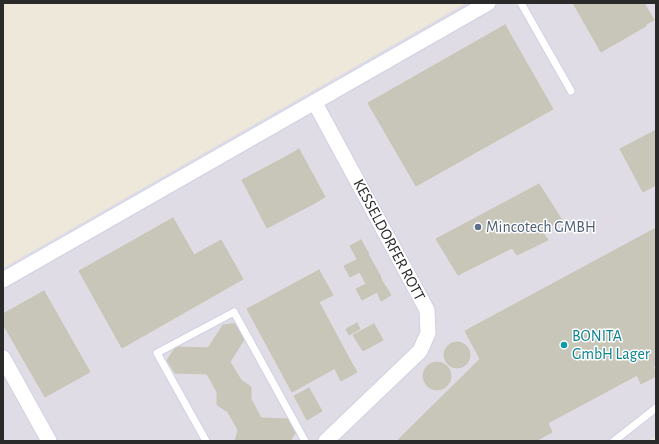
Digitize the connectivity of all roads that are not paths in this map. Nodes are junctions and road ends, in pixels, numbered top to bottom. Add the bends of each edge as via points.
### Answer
1 (488, 3) edge
2 (521, 3) edge
3 (571, 91) dead end
4 (315, 103) junction
5 (3, 280) edge
6 (3, 358) edge
7 (656, 408) edge
8 (49, 441) edge
9 (206, 441) edge
10 (305, 441) edge
11 (326, 441) edge
12 (614, 441) edge

1 - 4 street
2 - 3 lane
4 - 5 street
4 - 11 street, KESSELDORFER ROTT via 427,310 428,333 420,351
6 - 8 street
7 - 12 lane
9 - 10 lane via 157,353 234,312

